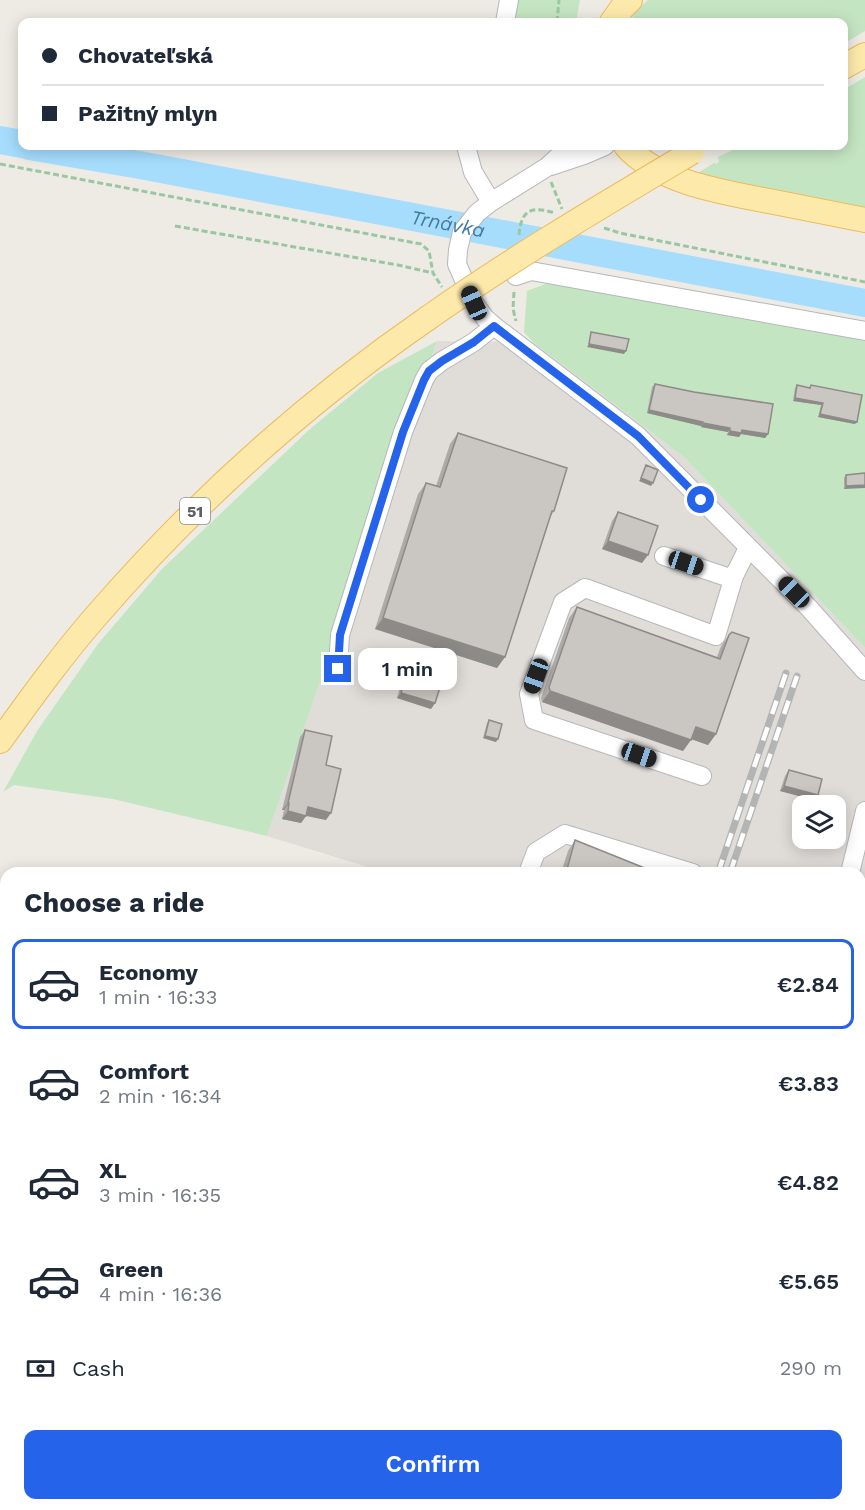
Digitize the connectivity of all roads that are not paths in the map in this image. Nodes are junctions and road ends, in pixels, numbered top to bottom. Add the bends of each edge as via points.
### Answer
1 (509, 0) edge
2 (630, 0) edge
3 (506, 18) edge
4 (615, 18) edge
5 (865, 55) edge
6 (848, 64) edge
7 (467, 150) edge
8 (567, 150) edge
9 (596, 150) edge
10 (630, 150) edge
11 (696, 150) edge
12 (549, 175) junction
13 (484, 208) junction
14 (865, 220) edge
15 (516, 276) road end
16 (494, 326) junction
17 (865, 332) edge
18 (748, 548) junction
19 (664, 556) dead end
20 (735, 573) junction
21 (338, 669) dead end
22 (865, 671) edge
23 (0, 741) edge
24 (702, 776) dead end
25 (865, 811) edge
26 (530, 867) edge
27 (673, 867) edge
28 (851, 867) edge

1 - 3 street
2 - 4 main road
5 - 6 main road
7 - 13 street
8 - 12 street
9 - 12 street
10 - 14 main road via 648,164 684,181
11 - 23 main road, 51, bridge via 468,290 296,418 180,525 96,615
12 - 13 street
13 - 16 street via 462,232 457,264 474,303
15 - 17 street via 531,271
16 - 18 street via 638,436
16 - 21 street via 429,371 424,380 403,432 340,635
18 - 20 street
18 - 22 street via 804,614
19 - 20 street via 730,578
20 - 24 street via 716,636 585,588 563,602 529,694 534,720
25 - 28 street
26 - 27 street via 536,852 565,834

